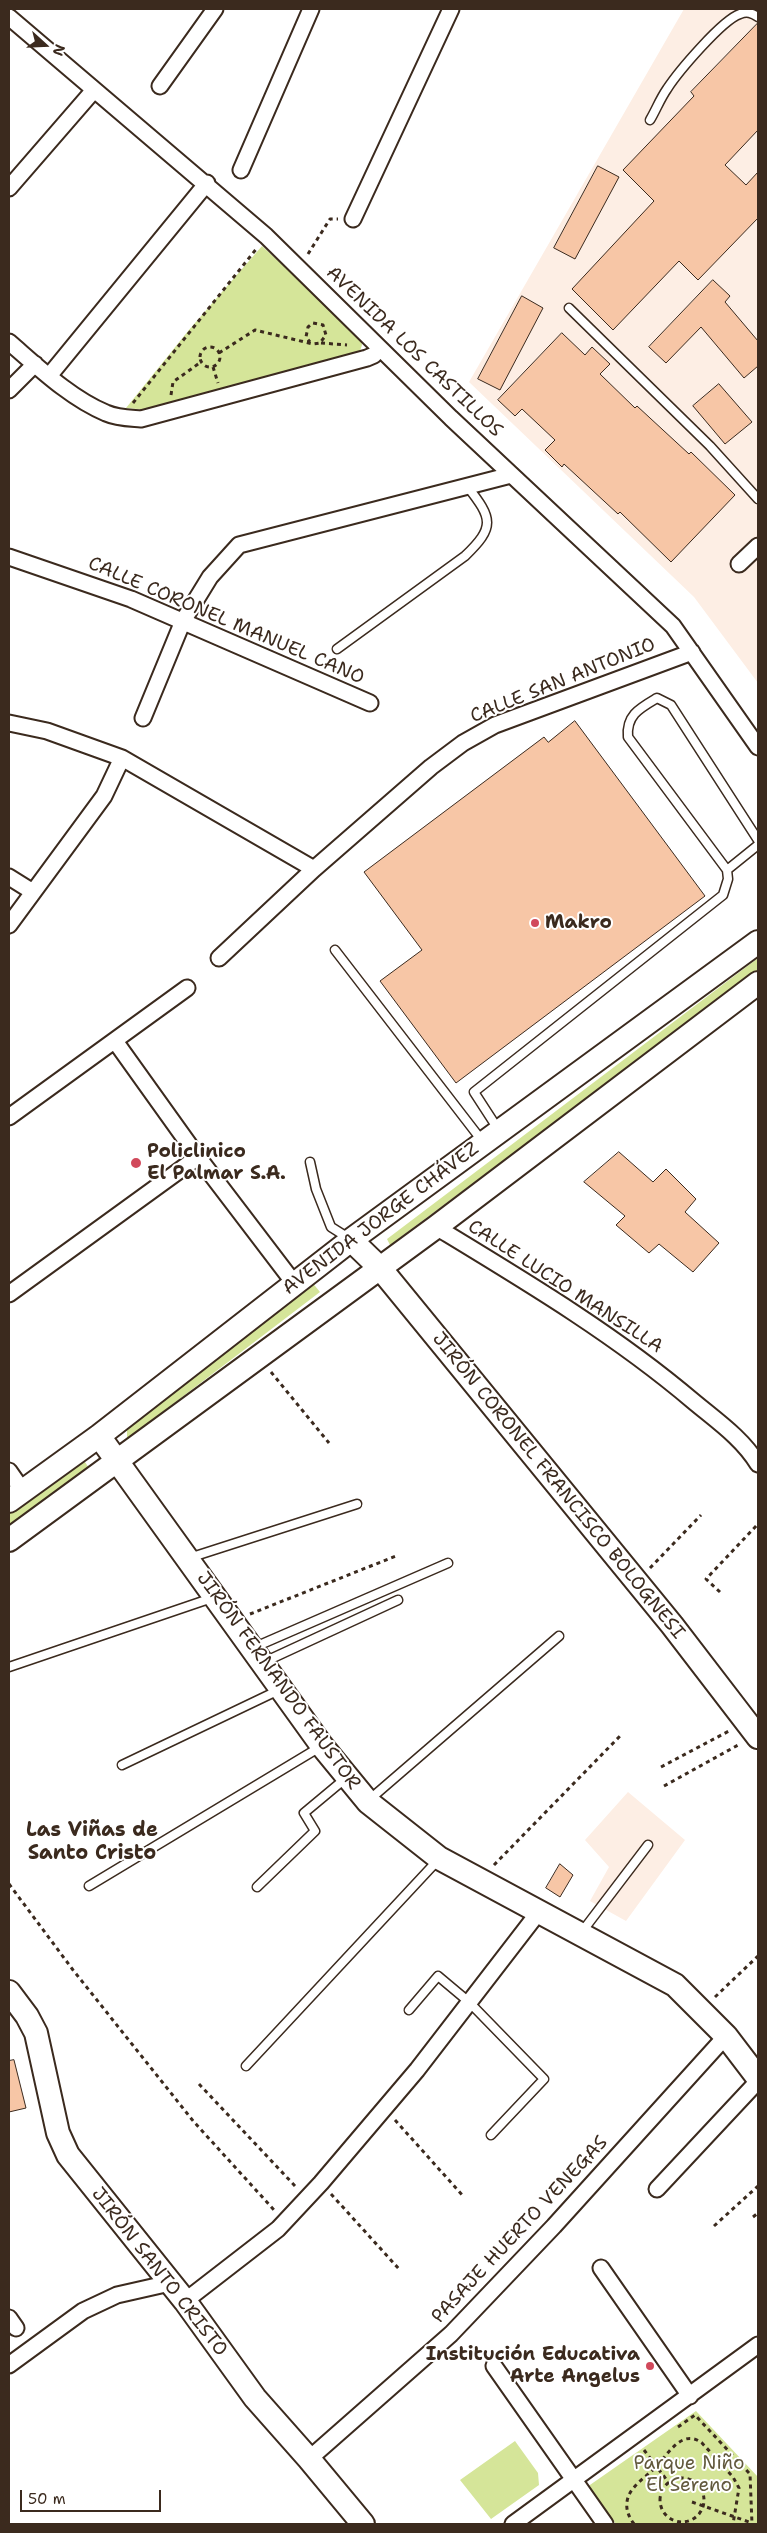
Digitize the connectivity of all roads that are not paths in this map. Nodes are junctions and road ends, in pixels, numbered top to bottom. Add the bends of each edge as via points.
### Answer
1 (215, 9) edge
2 (311, 9) edge
3 (451, 9) edge
4 (9, 16) edge
5 (758, 17) edge
6 (160, 86) dead end
7 (94, 90) junction
8 (650, 120) dead end
9 (242, 170) dead end
10 (207, 183) junction
11 (9, 188) edge
12 (353, 219) road end
13 (569, 308) dead end
14 (9, 342) edge
15 (379, 349) junction
16 (35, 364) junction
17 (49, 376) junction
18 (9, 390) edge
19 (511, 475) junction
20 (467, 486) junction
21 (758, 499) edge
22 (758, 546) edge
23 (9, 557) edge
24 (739, 564) dead end
25 (183, 621) junction
26 (337, 649) dead end
27 (692, 652) junction
28 (370, 703) dead end
29 (143, 718) dead end
30 (9, 723) edge
31 (758, 747) edge
32 (122, 758) junction
33 (758, 840) edge
34 (758, 845) edge
35 (314, 869) junction
36 (727, 870) junction
37 (9, 877) edge
38 (33, 892) junction
39 (9, 925) edge
40 (758, 942) edge
41 (335, 950) dead end
42 (219, 958) dead end
43 (758, 983) edge
44 (187, 988) dead end
45 (115, 1041) junction
46 (9, 1117) edge
47 (492, 1137) junction
48 (198, 1157) junction
49 (310, 1162) dead end
50 (436, 1227) junction
51 (351, 1240) junction
52 (380, 1268) junction
53 (294, 1283) junction
54 (10, 1291) edge
55 (99, 1436) junction
56 (752, 1446) edge
57 (117, 1460) junction
58 (758, 1464) edge
59 (9, 1471) edge
60 (16, 1496) edge
61 (356, 1504) dead end
62 (9, 1540) edge
63 (188, 1559) junction
64 (448, 1563) dead end
65 (216, 1596) junction
66 (398, 1600) dead end
67 (558, 1636) dead end
68 (258, 1656) junction
69 (9, 1667) edge
70 (281, 1689) junction
71 (754, 1731) edge
72 (322, 1746) junction
73 (122, 1765) dead end
74 (347, 1777) junction
75 (368, 1802) junction
76 (648, 1845) dead end
77 (439, 1858) junction
78 (89, 1886) dead end
79 (256, 1887) dead end
80 (538, 1913) junction
81 (580, 1935) junction
82 (9, 1992) edge
83 (469, 2002) junction
84 (409, 2010) dead end
85 (726, 2036) junction
86 (246, 2066) dead end
87 (758, 2078) edge
88 (758, 2082) edge
89 (491, 2135) dead end
90 (657, 2189) dead end
91 (601, 2268) dead end
92 (170, 2282) junction
93 (185, 2301) junction
94 (758, 2345) edge
95 (9, 2365) edge
96 (494, 2366) dead end
97 (690, 2396) junction
98 (309, 2459) junction
99 (573, 2480) junction
100 (363, 2524) edge
101 (513, 2524) edge
102 (605, 2524) edge

1 - 6 street
2 - 9 street
3 - 12 street
4 - 7 street, AVENIDA LOS CASTILLOS
5 - 8 lane via 751,13 740,14 703,45 667,89
7 - 10 street, AVENIDA LOS CASTILLOS
7 - 11 street
10 - 15 street, AVENIDA LOS CASTILLOS via 300,268
10 - 17 street
13 - 21 lane via 710,446
14 - 16 street
15 - 17 street via 367,358 141,419 108,414 93,407
15 - 19 street, AVENIDA LOS CASTILLOS
16 - 17 street
16 - 18 street
19 - 20 street
19 - 27 street, AVENIDA LOS CASTILLOS via 673,626
20 - 25 street via 239,545 210,578
20 - 26 lane via 486,514 488,528 482,539 465,556
22 - 24 street
23 - 25 street, CALLE CORONEL MANUEL CANO via 131,599
25 - 28 street, CALLE CORONEL MANUEL CANO
25 - 29 street
27 - 31 street, AVENIDA LOS CASTILLOS
27 - 35 street, CALLE SAN ANTONIO via 495,725 463,743
30 - 32 street via 47,731
32 - 35 street
32 - 38 street via 104,796
33 - 36 lane via 671,706 657,698 635,711 627,729 628,737
34 - 36 lane
35 - 42 street, CALLE SAN ANTONIO
36 - 47 lane via 723,895 474,1092
37 - 38 street
38 - 39 street
40 - 47 street, AVENIDA JORGE CHÁVEZ
41 - 47 lane
43 - 50 street, AVENIDA JORGE CHÁVEZ
44 - 45 street
45 - 46 street
45 - 48 street
47 - 51 street, AVENIDA JORGE CHÁVEZ
48 - 53 street
48 - 54 street
49 - 51 lane via 316,1189 331,1227
50 - 52 street, AVENIDA JORGE CHÁVEZ
50 - 56 street, CALLE LUCIO MANSILLA via 623,1345
51 - 52 street, JIRÓN CORONEL FRANCISCO BOLOGNESI
51 - 53 street, AVENIDA JORGE CHÁVEZ
52 - 57 street, AVENIDA JORGE CHÁVEZ
52 - 71 street, JIRÓN CORONEL FRANCISCO BOLOGNESI via 637,1582
53 - 55 street, AVENIDA JORGE CHÁVEZ
55 - 57 street, JIRÓN FERNANDO FAUSTOR
55 - 60 street, AVENIDA JORGE CHÁVEZ
56 - 58 street, CALLE LUCIO MANSILLA
57 - 62 street, AVENIDA JORGE CHÁVEZ
57 - 63 street, JIRÓN FERNANDO FAUSTOR
59 - 60 street
61 - 63 lane
63 - 65 street, JIRÓN FERNANDO FAUSTOR
64 - 68 lane
65 - 68 street, JIRÓN FERNANDO FAUSTOR
65 - 69 lane
66 - 68 lane
67 - 75 lane
68 - 70 street, JIRÓN FERNANDO FAUSTOR
70 - 72 street, JIRÓN FERNANDO FAUSTOR
70 - 73 lane
72 - 74 street, JIRÓN FERNANDO FAUSTOR
72 - 78 lane
74 - 75 street, JIRÓN FERNANDO FAUSTOR
74 - 79 lane via 304,1813 315,1831
75 - 77 street, JIRÓN FERNANDO FAUSTOR
76 - 81 lane
77 - 80 street, JIRÓN FERNANDO FAUSTOR
77 - 86 lane
80 - 81 street, JIRÓN FERNANDO FAUSTOR
80 - 83 street
81 - 85 street, JIRÓN FERNANDO FAUSTOR via 675,1986
82 - 92 street, JIRÓN SANTO CRISTO via 36,2033 58,2133 68,2155
83 - 84 lane via 438,1976
83 - 89 lane via 544,2078
83 - 93 street via 385,2108 285,2222
85 - 87 street, JIRÓN FERNANDO FAUSTOR
85 - 98 street, PASAJE HUERTO VENEGAS via 451,2334
88 - 90 street
91 - 97 street
92 - 93 street, JIRÓN SANTO CRISTO
92 - 95 street via 117,2295 83,2310
93 - 98 street, JIRÓN SANTO CRISTO via 255,2398
94 - 97 street
96 - 99 street
97 - 99 street
98 - 100 street, JIRÓN SANTO CRISTO
99 - 101 street
99 - 102 street

